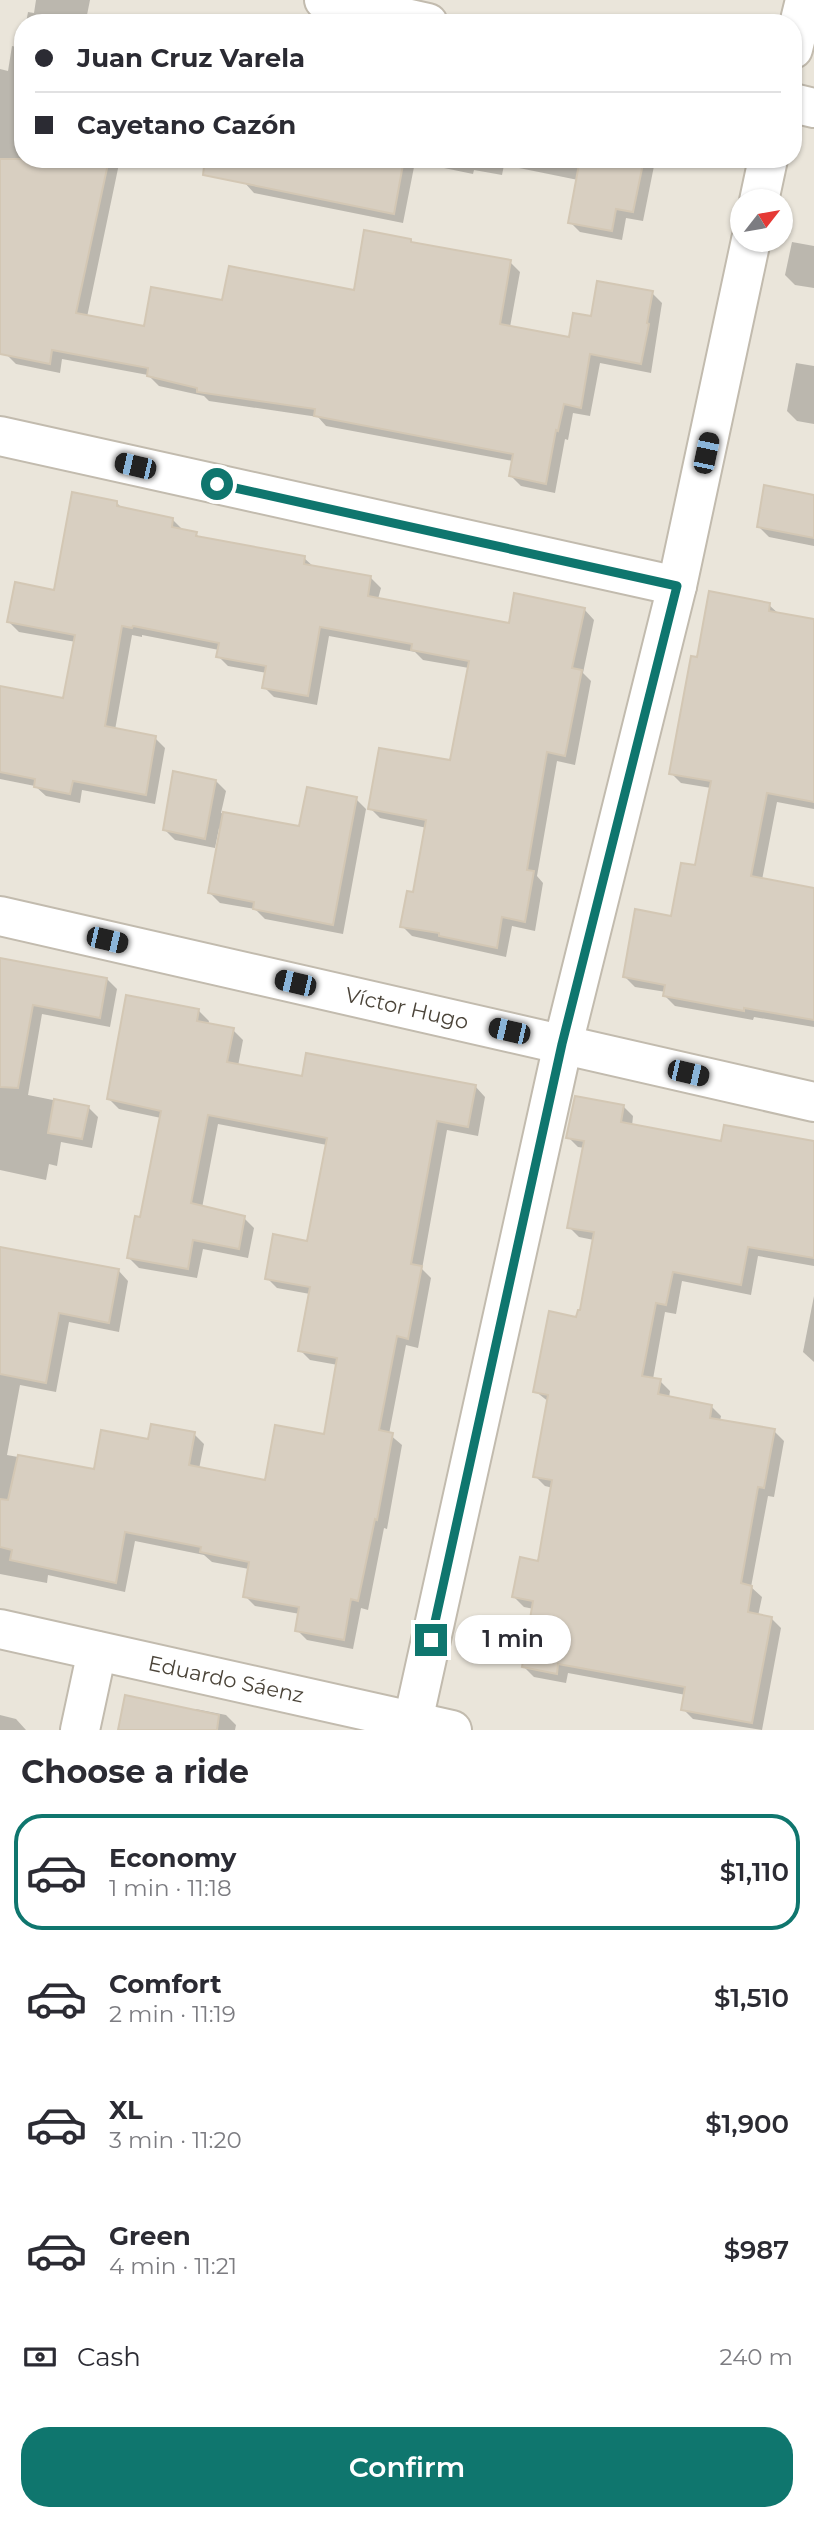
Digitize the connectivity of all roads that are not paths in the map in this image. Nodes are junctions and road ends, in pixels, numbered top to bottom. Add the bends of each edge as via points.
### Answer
1 (324, 0) edge
2 (387, 14) edge
3 (766, 168) edge
4 (762, 189) edge
5 (748, 252) edge
6 (0, 436) edge
7 (677, 586) junction
8 (0, 916) edge
9 (562, 1044) junction
10 (814, 1102) edge
11 (0, 1629) edge
12 (97, 1651) junction
13 (413, 1721) junction
14 (80, 1730) edge
15 (452, 1730) edge

1 - 2 street
3 - 4 street
5 - 7 street
6 - 7 street
7 - 9 street
8 - 9 street, Víctor Hugo
9 - 10 street, Víctor Hugo
9 - 13 street
11 - 12 street, Eduardo Sáenz
12 - 13 street, Eduardo Sáenz
12 - 14 street
13 - 15 street, Eduardo Sáenz

